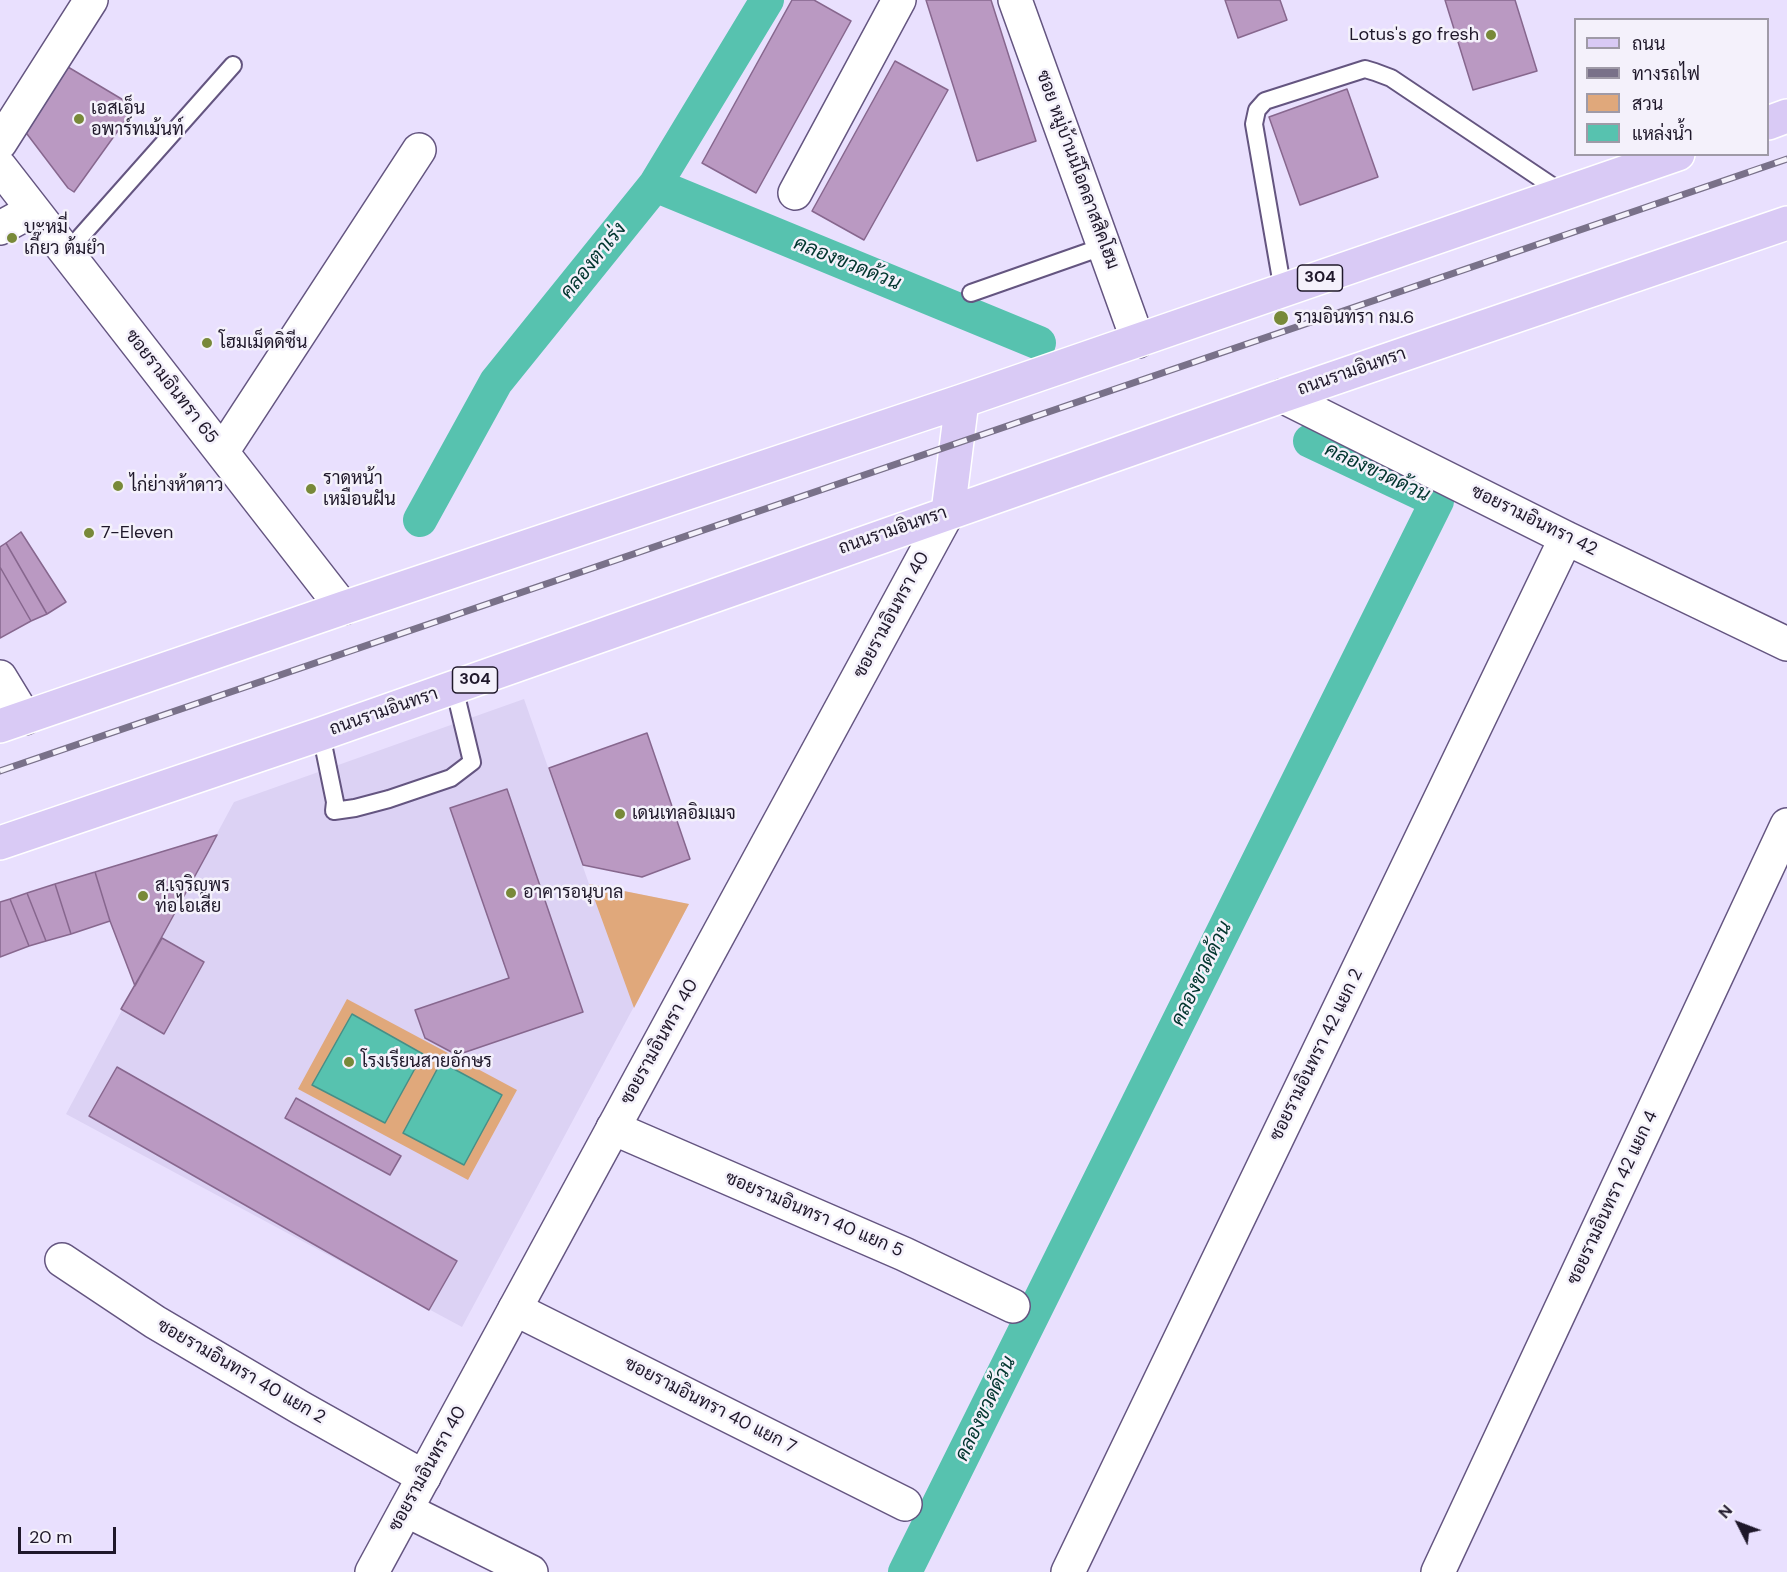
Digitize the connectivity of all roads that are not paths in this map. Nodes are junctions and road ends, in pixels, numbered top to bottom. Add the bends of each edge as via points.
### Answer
1 (91, 0) edge
2 (899, 0) edge
3 (1015, 0) edge
4 (233, 65) dead end
5 (1787, 116) edge
6 (1769, 122) edge
7 (0, 143) edge
8 (419, 150) dead end
9 (1672, 156) edge
10 (0, 167) edge
11 (795, 193) dead end
12 (1564, 194) junction
13 (33, 210) junction
14 (1787, 223) edge
15 (0, 228) edge
16 (1105, 246) junction
17 (67, 252) junction
18 (1283, 291) junction
19 (971, 293) dead end
20 (1138, 341) junction
21 (1282, 396) junction
22 (962, 401) junction
23 (222, 452) junction
24 (948, 512) junction
25 (1566, 538) junction
26 (343, 608) junction
27 (1787, 644) edge
28 (0, 677) edge
29 (454, 687) junction
30 (13, 722) edge
31 (321, 734) junction
32 (1787, 825) edge
33 (0, 843) edge
34 (613, 1128) junction
35 (62, 1260) dead end
36 (1013, 1306) dead end
37 (515, 1309) junction
38 (424, 1477) junction
39 (905, 1504) dead end
40 (406, 1510) junction
41 (372, 1572) edge
42 (531, 1572) edge
43 (1068, 1572) edge
44 (1438, 1572) edge

1 - 7 street
2 - 11 street
3 - 16 street, ซอย หมู่บ้านนีโอคลาสสิคโฮม
4 - 17 lane
5 - 6 main road
8 - 23 street
9 - 12 main road, 304
10 - 13 street, ซอยรามอินทรา 65
12 - 18 main road, 304
12 - 18 lane via 1391,78 1375,72 1365,69 1265,101 1257,110 1254,124
13 - 15 street
13 - 17 street, ซอยรามอินทรา 65
14 - 21 main road, ถนนรามอินทรา / 304
16 - 19 lane
16 - 20 street, ซอย หมู่บ้านนีโอคลาสสิคโฮม
17 - 23 street, ซอยรามอินทรา 65
18 - 20 main road, 304
20 - 22 main road, 304
21 - 24 main road, ถนนรามอินทรา / 304
21 - 25 street, ซอยรามอินทรา 42
22 - 24 main road
22 - 26 main road, 304
23 - 26 street, ซอยรามอินทรา 65
24 - 29 main road, ถนนรามอินทรา / 304
24 - 34 street, ซอยรามอินทรา 40
25 - 27 street, ซอยรามอินทรา 42
25 - 43 street, ซอยรามอินทรา 42 แยก 2
26 - 30 main road, 304
28 - 30 street
29 - 31 main road, ถนนรามอินทรา / 304
29 - 31 lane via 472,762 451,778 389,799 334,810
31 - 33 main road, ถนนรามอินทรา / 304
32 - 44 street, ซอยรามอินทรา 42 แยก 4
34 - 36 street, ซอยรามอินทรา 40 แยก 5 via 904,1254
34 - 37 street, ซอยรามอินทรา 40
35 - 38 street, ซอยรามอินทรา 40 แยก 2 via 155,1322
37 - 38 street, ซอยรามอินทรา 40
37 - 39 street, ซอยรามอินทรา 40 แยก 7
38 - 40 street, ซอยรามอินทรา 40
40 - 41 street, ซอยรามอินทรา 40
40 - 42 street

